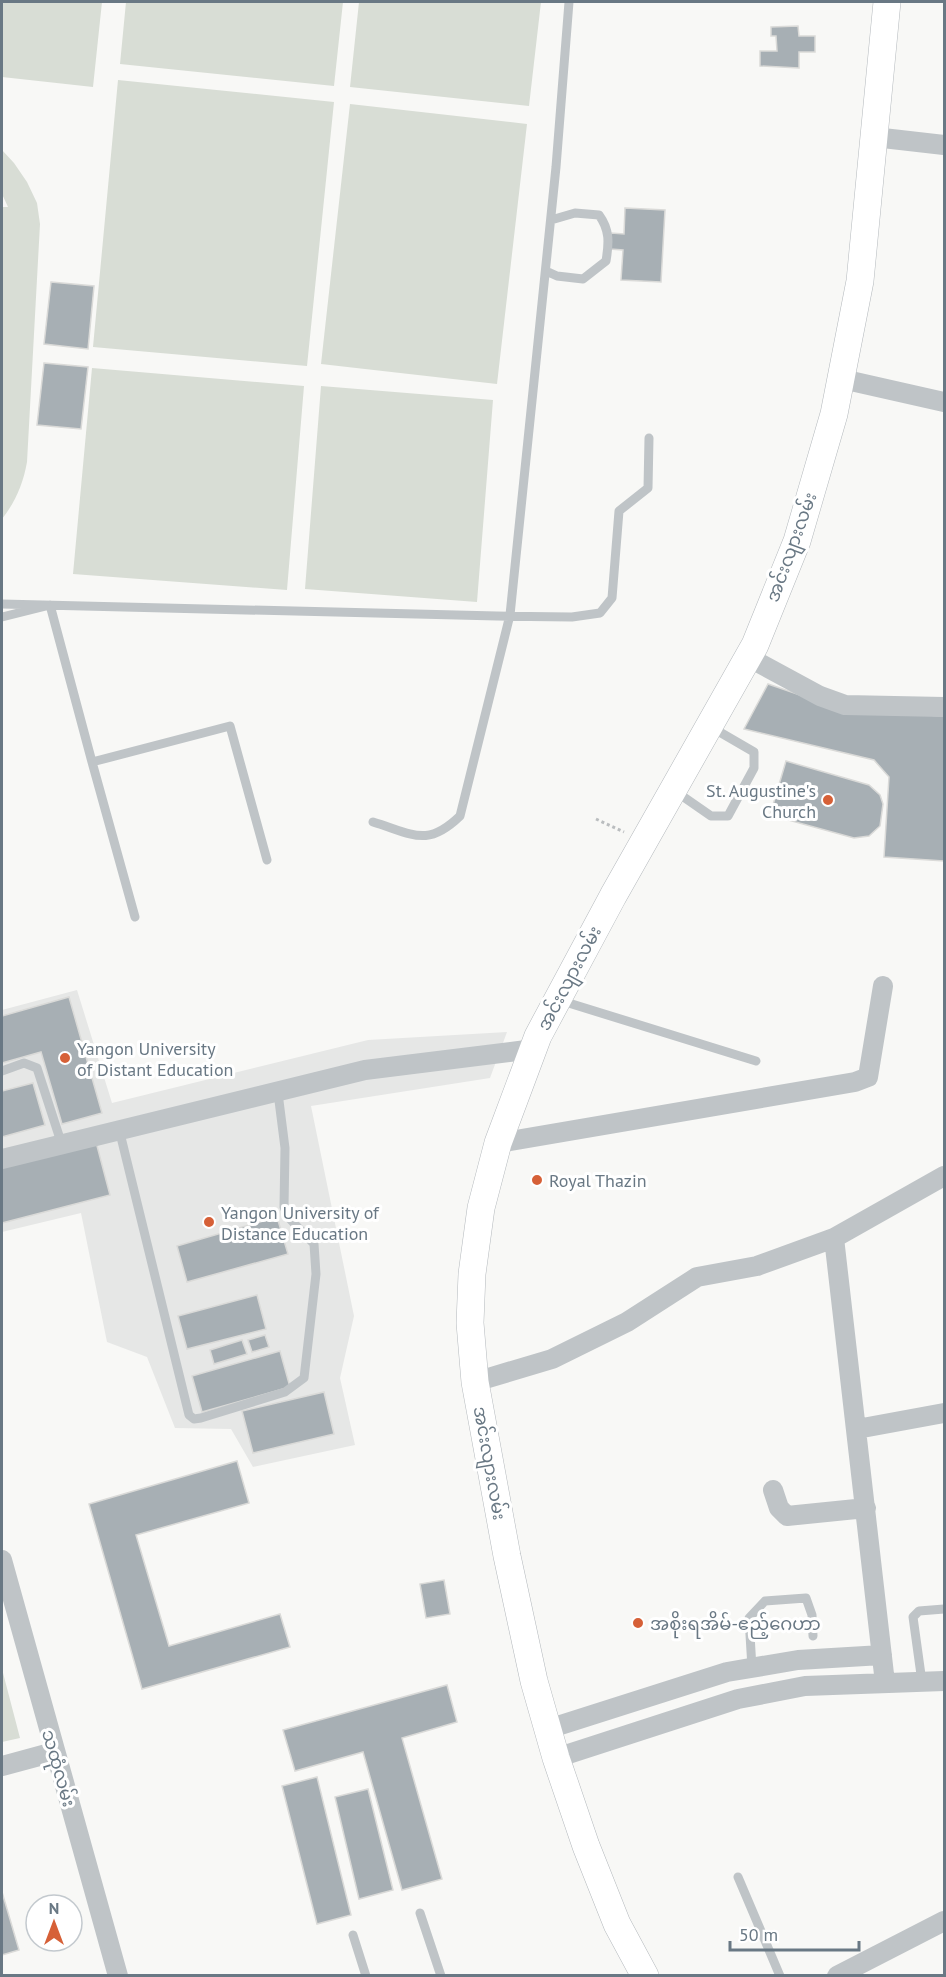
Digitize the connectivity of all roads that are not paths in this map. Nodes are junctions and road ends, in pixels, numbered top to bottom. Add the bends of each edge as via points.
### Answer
1 (569, 2) edge
2 (887, 2) edge
3 (874, 137) junction
4 (945, 145) edge
5 (551, 220) junction
6 (546, 270) junction
7 (842, 379) junction
8 (945, 402) edge
9 (649, 438) dead end
10 (2, 604) edge
11 (50, 605) junction
12 (510, 615) junction
13 (2, 617) edge
14 (748, 657) junction
15 (945, 706) edge
16 (710, 727) junction
17 (92, 762) junction
18 (675, 791) junction
19 (373, 822) dead end
20 (267, 860) dead end
21 (135, 917) dead end
22 (883, 986) dead end
23 (557, 999) junction
24 (534, 1048) junction
25 (756, 1061) dead end
26 (2, 1071) edge
27 (278, 1093) junction
28 (119, 1129) junction
29 (498, 1143) junction
30 (62, 1145) junction
31 (2, 1160) edge
32 (945, 1176) edge
33 (834, 1238) junction
34 (475, 1382) junction
35 (945, 1413) edge
36 (857, 1428) junction
37 (773, 1490) dead end
38 (866, 1508) junction
39 (2, 1560) edge
40 (945, 1609) edge
41 (813, 1636) dead end
42 (882, 1655) junction
43 (752, 1668) junction
44 (945, 1681) edge
45 (922, 1682) junction
46 (885, 1683) junction
47 (548, 1729) junction
48 (54, 1752) junction
49 (556, 1758) junction
50 (2, 1766) edge
51 (738, 1877) dead end
52 (420, 1913) dead end
53 (945, 1921) edge
54 (353, 1935) dead end
55 (118, 1976) edge
56 (366, 1976) edge
57 (441, 1976) edge
58 (645, 1976) edge
59 (780, 1976) edge
60 (837, 1976) edge

1 - 5 lane
2 - 3 main road, အင်းလျားလမ်း
3 - 4 street
3 - 7 main road, အင်းလျားလမ်း via 860,281
5 - 6 lane
5 - 6 lane via 575,213 599,215 608,227 608,249 606,261 583,279 557,276
6 - 12 lane
7 - 8 street
7 - 14 main road, အင်းလျားလမ်း via 797,541
9 - 12 lane via 648,488 619,511 612,598 600,613 572,617
10 - 11 lane
11 - 12 lane
11 - 13 lane
11 - 17 lane
12 - 19 lane via 460,816 446,830 426,838
14 - 15 street via 820,696 845,705
14 - 16 main road, အင်းလျားလမ်း
16 - 18 main road, အင်းလျားလမ်း
16 - 18 lane via 754,752 754,768 728,816 711,816
17 - 20 lane via 230,726
17 - 21 lane
18 - 23 main road, အင်းလျားလမ်း
22 - 29 street via 868,1077
23 - 24 main road, အင်းလျားလမ်း
23 - 25 lane
24 - 27 street via 364,1070
24 - 29 main road, အင်းလျားလမ်း
26 - 30 lane via 24,1063 37,1068
27 - 28 street
27 - 28 lane via 285,1148 284,1207 289,1218 314,1244 316,1274 304,1377 285,1392 201,1418 194,1419 189,1414
28 - 30 street
29 - 34 main road, အင်းလျားလမ်း via 481,1208 472,1274 470,1323
30 - 31 street
32 - 33 street
33 - 34 street via 757,1266 697,1277 627,1322 552,1359
33 - 36 street
34 - 47 main road, အင်းလျားလမ်း via 520,1621
35 - 36 street
36 - 38 street
37 - 38 street via 779,1508 787,1516
38 - 42 street
39 - 48 street, သထုံလမ်း
40 - 45 lane via 919,1611 913,1617
41 - 43 lane via 806,1598 765,1601 749,1618
42 - 43 street via 798,1660
42 - 46 street
43 - 47 street via 727,1672
44 - 45 street
45 - 46 street
46 - 49 street via 805,1686 738,1699
47 - 49 main road, အင်းလျားလမ်း
48 - 50 street
48 - 55 street, သထုံလမ်း
49 - 58 main road, အင်းလျားလမ်း via 617,1924
51 - 59 lane
52 - 57 lane
53 - 60 street
54 - 56 lane

